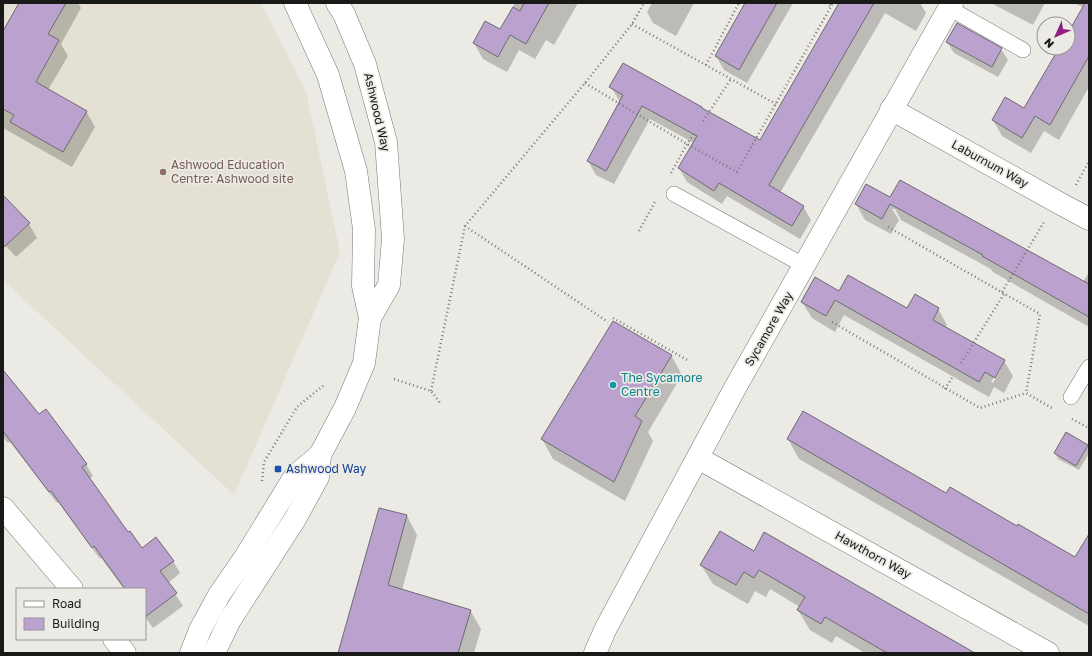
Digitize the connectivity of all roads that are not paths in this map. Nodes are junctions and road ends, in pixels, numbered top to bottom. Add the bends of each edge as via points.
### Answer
1 (295, 3) edge
2 (337, 3) edge
3 (951, 6) edge
4 (1023, 50) dead end
5 (891, 109) junction
6 (674, 194) dead end
7 (1089, 219) edge
8 (804, 266) junction
9 (370, 318) junction
10 (1089, 367) edge
11 (1071, 397) dead end
12 (320, 455) junction
13 (698, 458) junction
14 (3, 508) edge
15 (71, 588) edge
16 (115, 640) edge
17 (126, 653) edge
18 (191, 653) edge
19 (214, 653) edge
20 (595, 653) edge
21 (1048, 653) edge

1 - 9 street, Ashwood Way via 328,75 356,171 364,229 363,286
2 - 9 street, Ashwood Way via 365,64 386,142 393,239 389,284
3 - 4 lane, Sycamore Way
3 - 5 street, Sycamore Way
5 - 7 street, Laburnum Way
5 - 8 street, Sycamore Way
6 - 8 lane
8 - 13 street, Sycamore Way
9 - 12 street, Ashwood Way via 364,363 345,408
10 - 11 lane
12 - 18 street, Ashwood Way via 295,476 219,595
12 - 19 street, Ashwood Way via 318,477 295,519 230,620
13 - 20 street, Sycamore Way
13 - 21 street, Hawthorn Way
14 - 15 street
16 - 17 street

